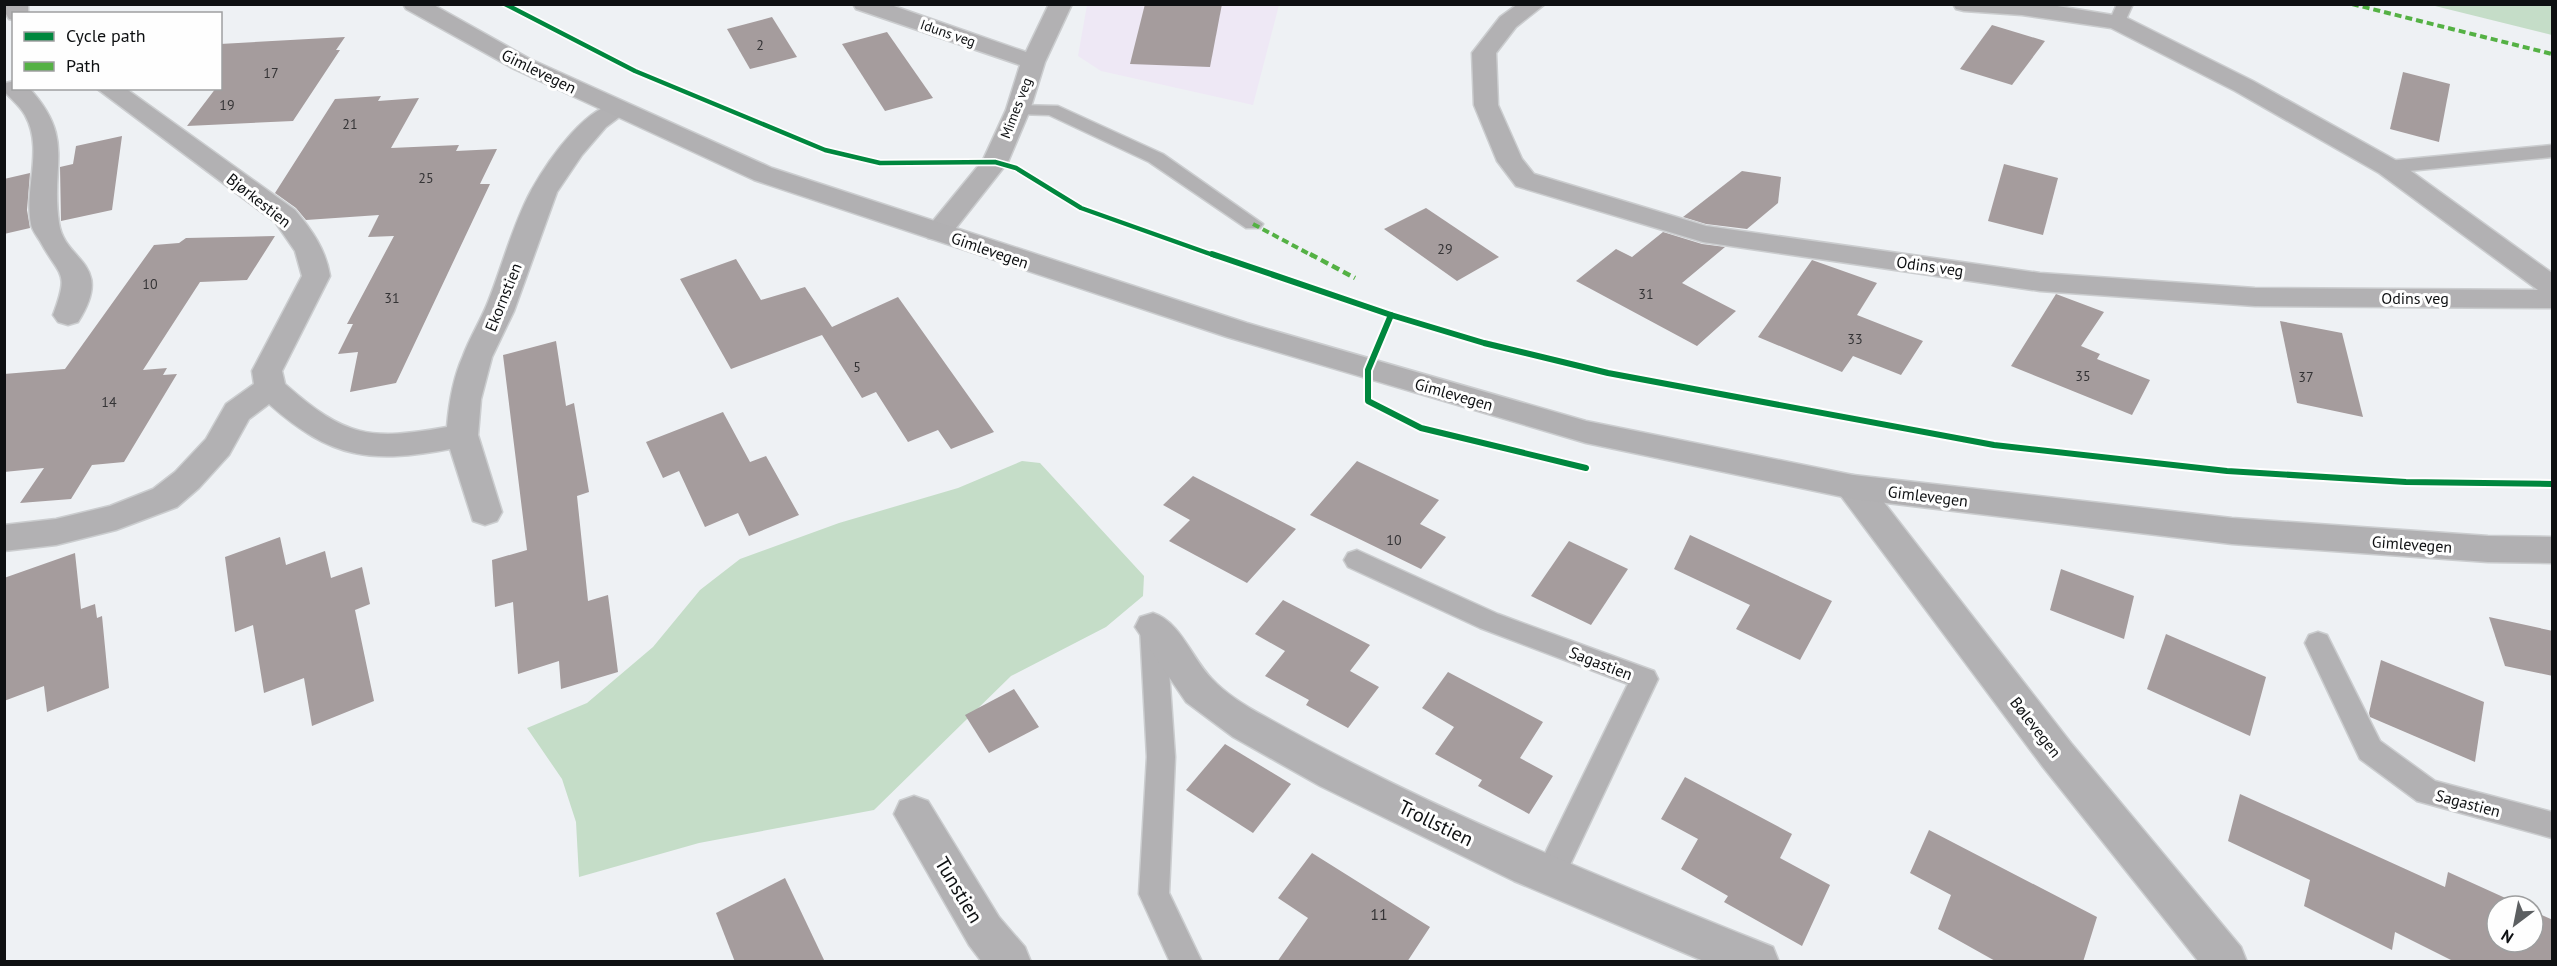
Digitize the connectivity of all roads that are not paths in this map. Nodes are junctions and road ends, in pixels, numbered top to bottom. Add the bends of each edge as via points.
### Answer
1 (414, 4) edge
2 (864, 4) edge
3 (1061, 4) edge
4 (1534, 4) edge
5 (1964, 4) edge
6 (2121, 13) edge
7 (1033, 62) junction
8 (16, 90) edge
9 (111, 90) edge
10 (618, 109) junction
11 (1018, 110) junction
12 (2553, 151) edge
13 (2388, 167) junction
14 (1253, 224) dead end
15 (938, 232) junction
16 (2553, 286) edge
17 (2553, 299) edge
18 (68, 315) dead end
19 (270, 388) junction
20 (462, 435) junction
21 (1852, 487) junction
22 (485, 512) dead end
23 (4, 538) edge
24 (2553, 550) edge
25 (1357, 560) dead end
26 (1153, 627) joint
27 (2318, 643) dead end
28 (914, 814) dead end
29 (2553, 825) edge
30 (1549, 876) junction
31 (1010, 962) edge
32 (1186, 962) edge
33 (1758, 962) edge
34 (2226, 962) edge

1 - 10 street, Gimlevegen via 522,64
2 - 7 street, Iduns veg
3 - 7 street, Mimes veg
4 - 17 street, Odins veg via 1508,22 1484,53 1486,105 1510,161 1525,180 1703,234 2040,282 2255,297
5 - 6 street
6 - 13 street
7 - 11 street, Mimes veg
8 - 18 street via 36,111 44,129 45,226 74,267 78,287
9 - 19 street, Bjørkestien via 277,210 306,241 316,276 267,371
10 - 15 street, Gimlevegen via 763,174
10 - 20 street, Ekornstien via 597,122 572,150 544,192 499,311 477,357 465,399
11 - 14 lane via 1052,110 1156,158
11 - 15 street, Mimes veg via 995,162
12 - 13 lane
13 - 16 street
15 - 21 street, Gimlevegen via 1227,327 1586,432
19 - 20 street via 315,424 353,443 406,446
19 - 23 street via 237,412 218,447 165,498 116,517 56,532
20 - 22 street, Ekornstien
21 - 24 street, Gimlevegen via 2232,531
21 - 34 street, Bølevegen via 2057,754
25 - 30 lane, Sagastien via 1489,621 1644,679
26 - 30 street, Trollstien via 1198,691 1247,726 1334,774
26 - 32 lane via 1161,757 1154,894
27 - 29 lane, Sagastien via 2370,750 2427,792
28 - 31 street, Tunstien via 984,931
30 - 33 street, Trollstien

